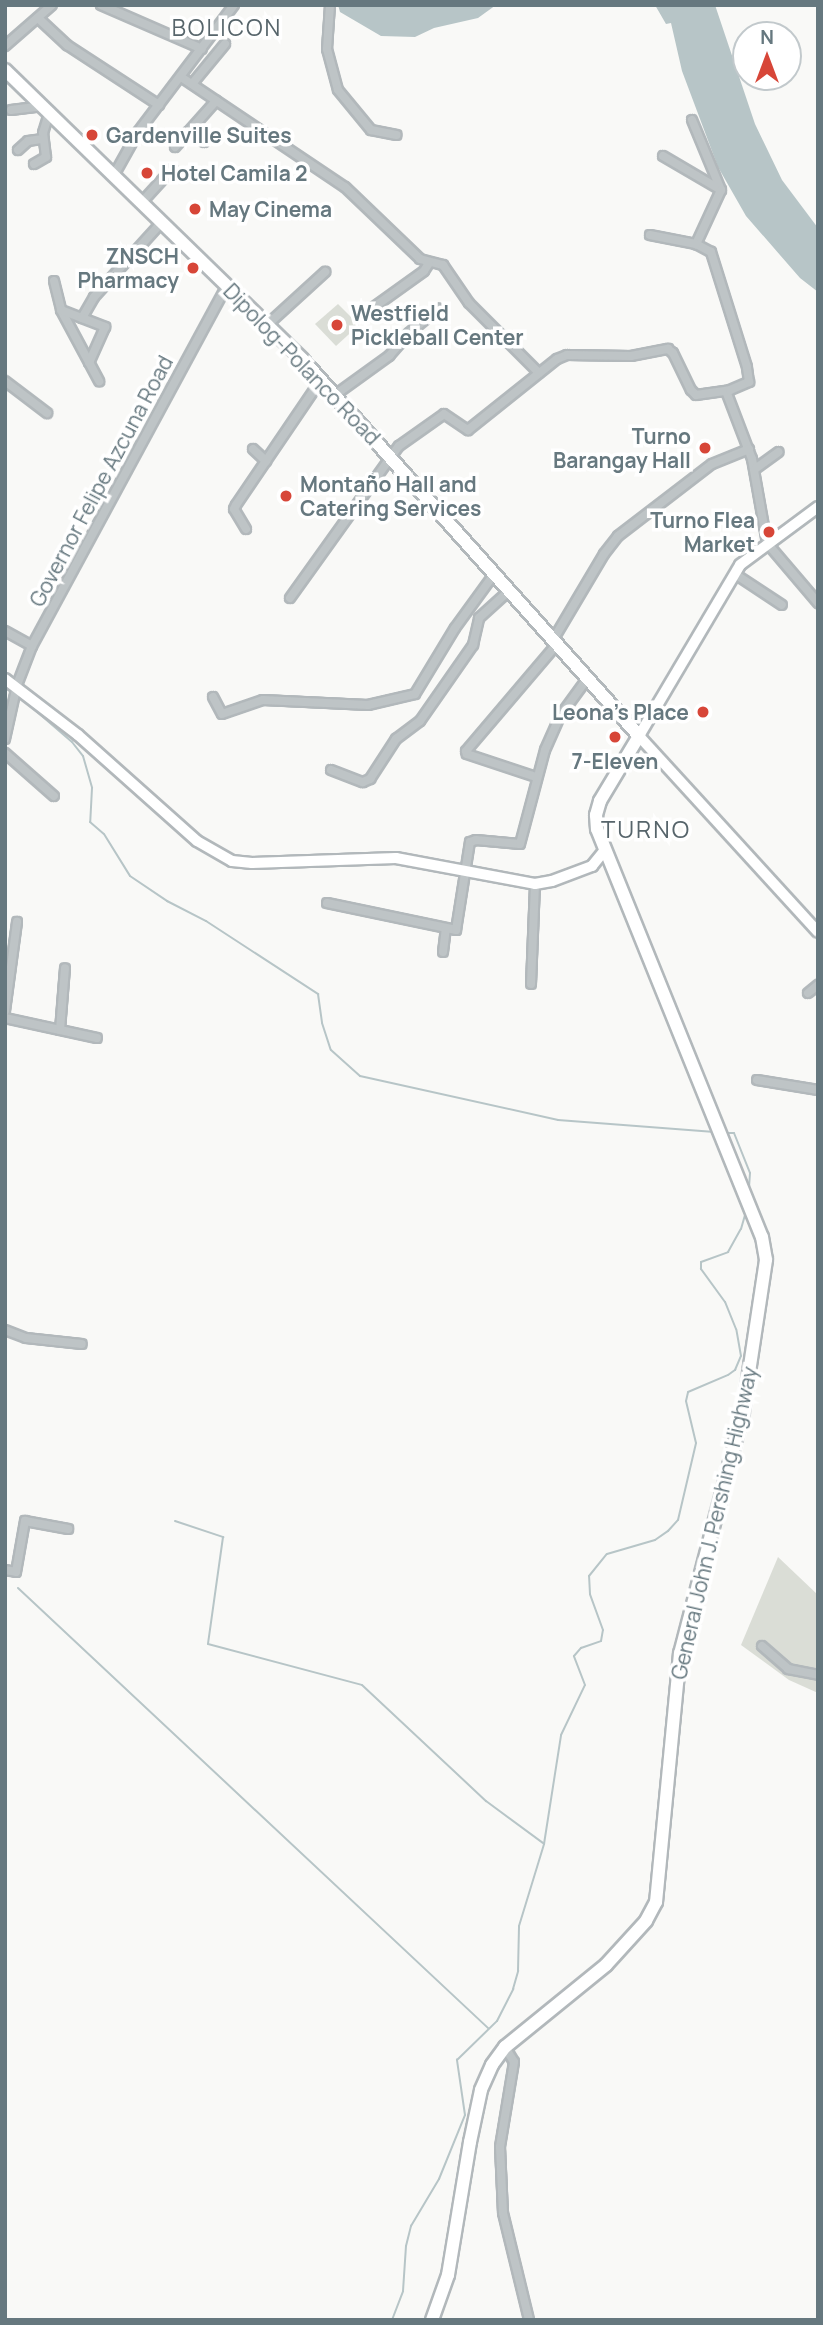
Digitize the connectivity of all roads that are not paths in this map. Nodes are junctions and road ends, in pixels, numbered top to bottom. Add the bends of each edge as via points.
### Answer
1 (52, 5) edge
2 (101, 5) edge
3 (234, 5) edge
4 (330, 5) edge
5 (37, 18) junction
6 (225, 44) dead end
7 (5, 46) edge
8 (202, 49) junction
9 (5, 70) edge
10 (181, 77) junction
11 (192, 84) junction
12 (216, 101) junction
13 (159, 105) junction
14 (11, 110) dead end
15 (45, 110) junction
16 (692, 120) dead end
17 (188, 132) junction
18 (397, 135) dead end
19 (43, 139) junction
20 (204, 142) dead end
21 (175, 147) dead end
22 (18, 150) dead end
23 (663, 156) dead end
24 (34, 164) dead end
25 (172, 169) dead end
26 (114, 175) junction
27 (721, 190) junction
28 (142, 202) junction
29 (162, 222) junction
30 (650, 235) dead end
31 (696, 244) junction
32 (429, 263) junction
33 (325, 272) dead end
34 (54, 281) dead end
35 (227, 285) junction
36 (438, 309) dead end
37 (61, 310) junction
38 (367, 312) dead end
39 (82, 318) junction
40 (267, 325) junction
41 (89, 363) junction
42 (539, 373) junction
43 (321, 380) junction
44 (99, 381) dead end
45 (5, 382) edge
46 (726, 391) junction
47 (335, 395) junction
48 (47, 413) dead end
49 (253, 449) dead end
50 (749, 449) junction
51 (778, 452) dead end
52 (389, 456) junction
53 (265, 461) junction
54 (755, 469) junction
55 (818, 507) edge
56 (246, 529) dead end
57 (767, 543) junction
58 (495, 573) junction
59 (735, 574) junction
60 (510, 590) junction
61 (290, 598) dead end
62 (818, 603) edge
63 (782, 605) dead end
64 (5, 632) edge
65 (555, 642) junction
66 (32, 646) junction
67 (5, 679) edge
68 (587, 679) junction
69 (16, 692) junction
70 (213, 696) dead end
71 (639, 736) junction
72 (5, 738) edge
73 (5, 752) edge
74 (331, 771) dead end
75 (536, 777) junction
76 (54, 796) dead end
77 (604, 850) junction
78 (592, 866) junction
79 (465, 871) junction
80 (613, 871) junction
81 (535, 884) junction
82 (327, 903) dead end
83 (17, 922) dead end
84 (446, 929) junction
85 (818, 932) edge
86 (443, 952) dead end
87 (65, 968) dead end
88 (531, 984) dead end
89 (818, 985) edge
90 (808, 993) dead end
91 (5, 1011) edge
92 (5, 1018) edge
93 (60, 1030) junction
94 (97, 1038) dead end
95 (757, 1080) dead end
96 (818, 1090) edge
97 (5, 1330) edge
98 (82, 1344) dead end
99 (68, 1529) dead end
100 (5, 1570) edge
101 (762, 1646) dead end
102 (818, 1675) edge
103 (505, 2047) junction
104 (432, 2320) edge
105 (529, 2320) edge

1 - 5 street
2 - 8 street
3 - 8 street
4 - 18 street via 327,49 338,90 371,131
5 - 7 street
5 - 13 street via 66,45
6 - 11 street
8 - 10 street
9 - 15 highway, Dipolog-Polanco Road
10 - 11 street
10 - 13 street
11 - 12 street
12 - 17 street
12 - 32 street via 345,187 413,254
13 - 26 street
14 - 15 street
15 - 19 street
15 - 26 highway, Dipolog-Polanco Road
16 - 27 street
17 - 20 street
17 - 21 street
19 - 22 street via 28,141
19 - 24 street via 45,159
23 - 27 street
25 - 28 street
26 - 28 highway, Dipolog-Polanco Road
27 - 31 street
28 - 29 highway, Dipolog-Polanco Road
29 - 35 highway, Dipolog-Polanco Road
29 - 39 street via 94,297
30 - 31 street
31 - 46 street via 711,253 750,376 747,385
32 - 38 street
32 - 42 street via 443,265 469,303
33 - 40 street
34 - 37 street
35 - 40 highway, Dipolog-Polanco Road
35 - 66 street, Governor Felipe Azcuna Road
36 - 47 street via 389,356
37 - 39 street
37 - 41 street
39 - 41 street via 105,327
40 - 43 highway, Dipolog-Polanco Road
41 - 44 street
42 - 46 street via 562,356 631,356 668,349 693,394
42 - 52 street via 468,430 444,414
43 - 47 highway, Dipolog-Polanco Road
43 - 53 street
45 - 48 street
46 - 50 street
47 - 52 highway, Dipolog-Polanco Road
49 - 53 street
50 - 54 street
50 - 65 street via 712,464 618,536
51 - 54 street
52 - 58 highway, Dipolog-Polanco Road
52 - 61 street
53 - 56 street via 234,509
54 - 57 street
55 - 57 main road, General John J. Pershing Highway
57 - 59 main road, General John J. Pershing Highway
57 - 62 street
58 - 60 highway, Dipolog-Polanco Road
58 - 70 street via 415,694 368,705 264,700 222,714
59 - 63 street
59 - 71 main road, General John J. Pershing Highway
60 - 65 highway, Dipolog-Polanco Road
60 - 74 street via 479,618 473,645 420,721 396,738 370,779 363,782
64 - 66 street
65 - 68 highway, Dipolog-Polanco Road
65 - 75 street via 466,751
66 - 69 street, Governor Felipe Azcuna Road
67 - 69 main road
68 - 71 highway, Dipolog-Polanco Road
68 - 75 street via 560,716
69 - 72 street, Governor Felipe Azcuna Road
69 - 79 main road via 223,858 252,863 385,857
71 - 77 highway, General John J. Pershing Highway via 597,808
71 - 85 main road
73 - 76 street
75 - 79 street via 520,844 473,839
77 - 78 main road
77 - 80 highway, General John J. Pershing Highway
78 - 80 main road
78 - 81 main road
79 - 81 main road
79 - 84 street via 457,929
80 - 103 highway, General John J. Pershing Highway via 757,1217 766,1260 743,1412 680,1653 656,1902 646,1921 606,1965
81 - 88 street
82 - 84 street
83 - 91 street
84 - 86 street
87 - 93 street
89 - 90 street
92 - 93 street
93 - 94 street
95 - 96 street
97 - 98 street via 26,1338
99 - 100 street via 25,1521 16,1572
101 - 102 street via 788,1669
103 - 104 highway, General John J. Pershing Highway via 481,2090 448,2274
103 - 105 street via 514,2062 500,2147 503,2213

